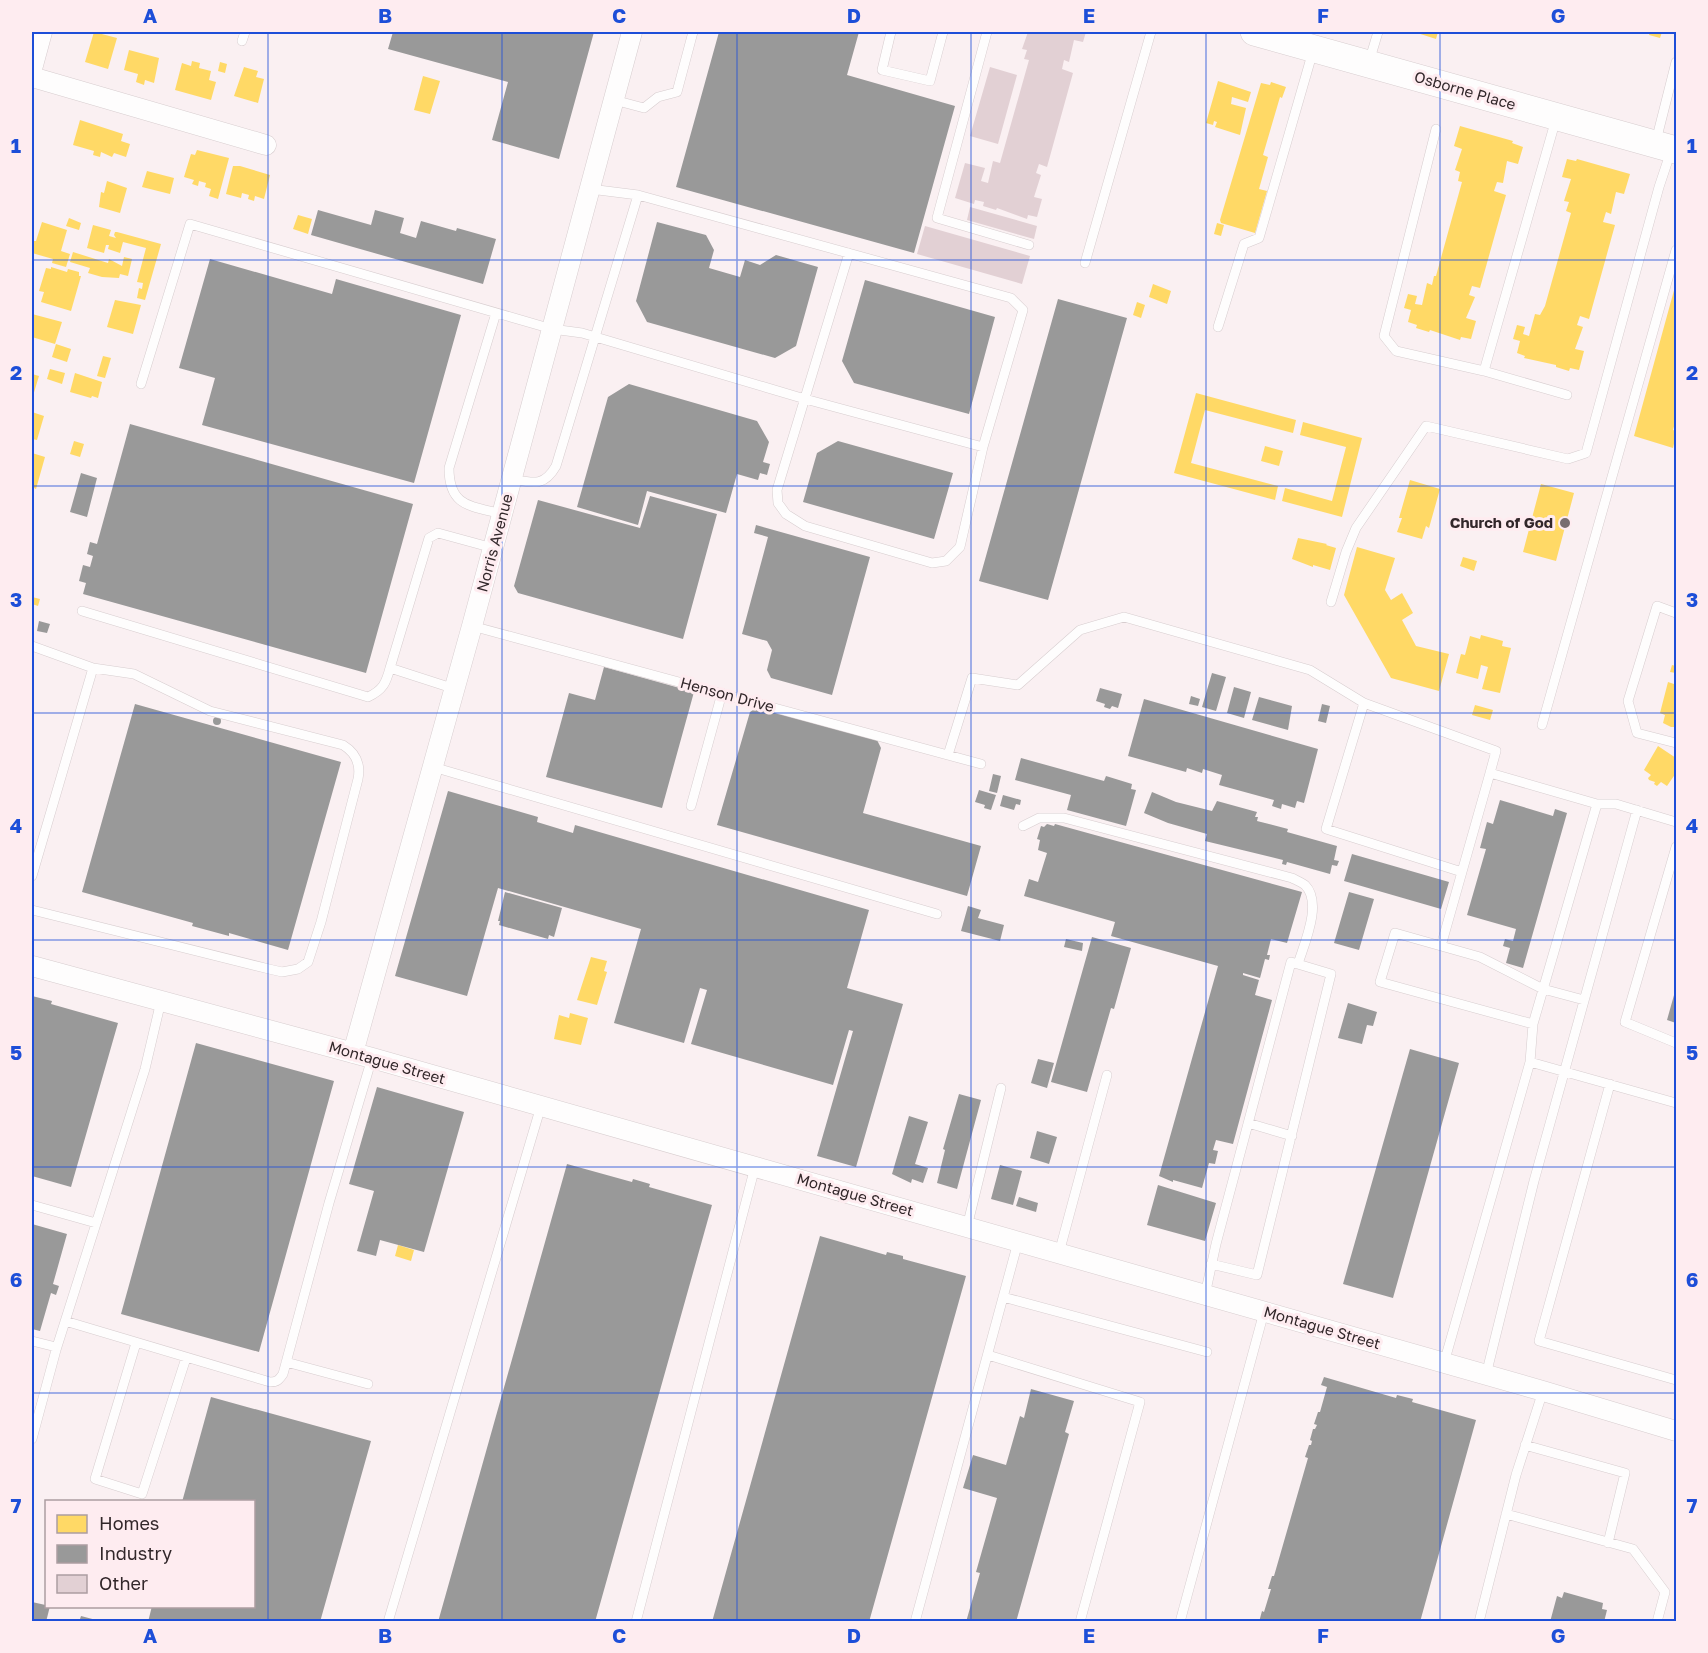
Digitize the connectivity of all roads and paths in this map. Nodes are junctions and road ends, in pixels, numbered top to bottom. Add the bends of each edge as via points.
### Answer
1 (42, 32) edge
2 (633, 32) edge
3 (693, 32) edge
4 (891, 32) edge
5 (943, 32) edge
6 (987, 32) edge
7 (1151, 32) edge
8 (1254, 32) edge
9 (1378, 32) edge
10 (1314, 49) junction
11 (1677, 62) edge
12 (1369, 64) junction
13 (32, 69) edge
14 (32, 77) edge
15 (614, 100) junction
16 (1557, 117) junction
17 (1436, 129) dead end
18 (266, 145) dead end
19 (1668, 148) edge
20 (590, 189) junction
21 (638, 195) junction
22 (1029, 245) dead end
23 (1677, 250) edge
24 (849, 253) junction
25 (1085, 263) dead end
26 (496, 313) junction
27 (1218, 327) dead end
28 (552, 329) junction
29 (595, 338) junction
30 (1484, 371) junction
31 (141, 384) dead end
32 (1567, 395) dead end
33 (805, 399) junction
34 (983, 447) junction
35 (512, 478) junction
36 (502, 514) junction
37 (493, 548) junction
38 (1331, 602) dead end
39 (82, 611) dead end
40 (1677, 613) edge
41 (472, 626) junction
42 (32, 646) edge
43 (390, 668) junction
44 (93, 669) junction
45 (455, 689) junction
46 (722, 693) junction
47 (1364, 703) junction
48 (1542, 725) dead end
49 (1677, 743) edge
50 (948, 755) junction
51 (981, 764) dead end
52 (433, 767) junction
53 (1490, 773) junction
54 (1598, 804) junction
55 (692, 806) dead end
56 (1637, 810) junction
57 (1677, 822) edge
58 (1023, 826) dead end
59 (1677, 847) edge
60 (1462, 872) junction
61 (32, 876) edge
62 (32, 910) edge
63 (937, 914) dead end
64 (1441, 946) junction
65 (1298, 964) junction
66 (32, 966) edge
67 (1543, 989) junction
68 (1584, 1000) junction
69 (161, 1001) junction
70 (1533, 1024) junction
71 (1677, 1043) edge
72 (362, 1055) junction
73 (1530, 1062) junction
74 (1565, 1072) junction
75 (1107, 1075) dead end
76 (1610, 1084) junction
77 (1001, 1088) dead end
78 (1677, 1103) edge
79 (541, 1106) junction
80 (1248, 1123) junction
81 (1292, 1136) junction
82 (755, 1167) junction
83 (32, 1205) edge
84 (96, 1223) junction
85 (967, 1227) junction
86 (1018, 1242) junction
87 (1059, 1253) junction
88 (1210, 1264) junction
89 (1205, 1295) junction
90 (1003, 1298) junction
91 (1264, 1311) junction
92 (65, 1321) junction
93 (32, 1341) edge
94 (136, 1343) junction
95 (56, 1347) junction
96 (1207, 1352) dead end
97 (988, 1355) junction
98 (186, 1358) junction
99 (286, 1362) junction
100 (1444, 1363) junction
101 (1486, 1375) junction
102 (1677, 1380) edge
103 (368, 1384) dead end
104 (1543, 1391) junction
105 (1677, 1431) edge
106 (32, 1439) edge
107 (1525, 1445) junction
108 (1506, 1514) junction
109 (1608, 1543) junction
110 (388, 1622) edge
111 (636, 1622) edge
112 (915, 1622) edge
113 (1080, 1622) edge
114 (1180, 1622) edge
115 (1479, 1622) edge
116 (1657, 1622) edge

1 - 13 street
2 - 15 street, Norris Avenue
3 - 15 lane via 677,92 658,97 644,108
4 - 5 lane via 882,70 930,81
6 - 22 lane via 937,218
7 - 25 lane
8 - 10 street, Osborne Place
9 - 12 lane
10 - 12 street, Osborne Place
10 - 27 lane via 1259,238 1244,244
11 - 19 lane
12 - 16 street, Osborne Place
14 - 18 street
15 - 20 street, Norris Avenue
16 - 19 street, Osborne Place
16 - 30 lane
17 - 30 lane via 1384,336 1396,351
19 - 38 lane via 1586,453 1568,459 1426,426 1356,528
20 - 21 lane
20 - 28 street, Norris Avenue
21 - 24 lane
21 - 29 lane
23 - 48 lane
24 - 33 lane
24 - 34 lane via 1011,298 1023,310
26 - 28 lane
26 - 31 lane via 190,224
26 - 36 lane via 449,468 449,485 468,505
28 - 29 lane
28 - 35 street, Norris Avenue
29 - 33 lane
29 - 35 lane via 556,466 542,481 531,483
30 - 32 lane
33 - 34 lane
33 - 34 lane via 777,490 778,503 786,514 805,526 932,563 946,561 960,547
35 - 36 street, Norris Avenue
36 - 37 street, Norris Avenue
37 - 41 street, Norris Avenue
37 - 43 lane via 438,533 429,538
39 - 43 lane via 368,697 385,686
40 - 49 lane via 1657,606 1628,700 1637,733
41 - 45 street, Norris Avenue
41 - 46 lane, Henson Drive
42 - 44 lane
43 - 45 lane
44 - 61 lane
44 - 62 lane via 134,674 210,711 343,745 353,753 360,769 354,798 308,962 298,969 282,972
45 - 52 street, Norris Avenue
46 - 50 lane, Henson Drive
46 - 55 lane
47 - 50 lane via 1310,670 1124,617 1080,630 1018,685 972,678
47 - 53 lane via 1496,751
47 - 60 lane via 1326,829
50 - 51 lane, Henson Drive
52 - 63 lane
52 - 72 street, Norris Avenue
53 - 54 lane
53 - 60 lane
54 - 56 lane
54 - 67 lane
56 - 57 lane
56 - 68 lane
58 - 65 lane via 1039,818 1064,818 1292,878 1305,886 1313,913
59 - 71 lane via 1625,1022
60 - 64 lane
64 - 67 lane via 1480,957
64 - 70 lane via 1395,933 1380,982
65 - 80 lane via 1291,962
65 - 81 lane via 1331,974
66 - 69 street, Montague Street
67 - 68 lane
67 - 70 lane
68 - 74 lane
69 - 72 street, Montague Street
69 - 84 lane via 145,1069
70 - 73 lane
72 - 79 street, Montague Street
72 - 99 lane via 329,1203
73 - 74 lane
73 - 100 lane
74 - 76 lane
74 - 101 lane
75 - 87 lane
76 - 78 lane
76 - 102 lane via 1539,1341
77 - 85 lane
79 - 82 street, Montague Street
79 - 110 lane
80 - 81 lane
80 - 88 lane
81 - 88 lane via 1257,1275
82 - 85 street, Montague Street
82 - 111 lane
83 - 84 lane
84 - 92 lane
85 - 86 street, Montague Street
86 - 87 street, Montague Street
86 - 90 lane
87 - 89 street, Montague Street
88 - 89 lane
89 - 91 street, Montague Street
90 - 96 lane
90 - 97 lane
91 - 100 street, Montague Street
91 - 114 lane
92 - 94 lane
92 - 95 lane
93 - 95 lane
94 - 98 lane
94 - 98 lane via 95,1479 142,1494
95 - 106 lane
97 - 112 lane
97 - 113 lane via 1140,1402
98 - 99 lane via 275,1382 283,1374
99 - 103 lane
100 - 101 street, Montague Street
101 - 104 street, Montague Street
104 - 105 street, Montague Street
104 - 107 lane
107 - 108 lane
107 - 109 lane via 1625,1473
108 - 109 lane
108 - 115 lane
109 - 116 lane via 1633,1549 1665,1592

